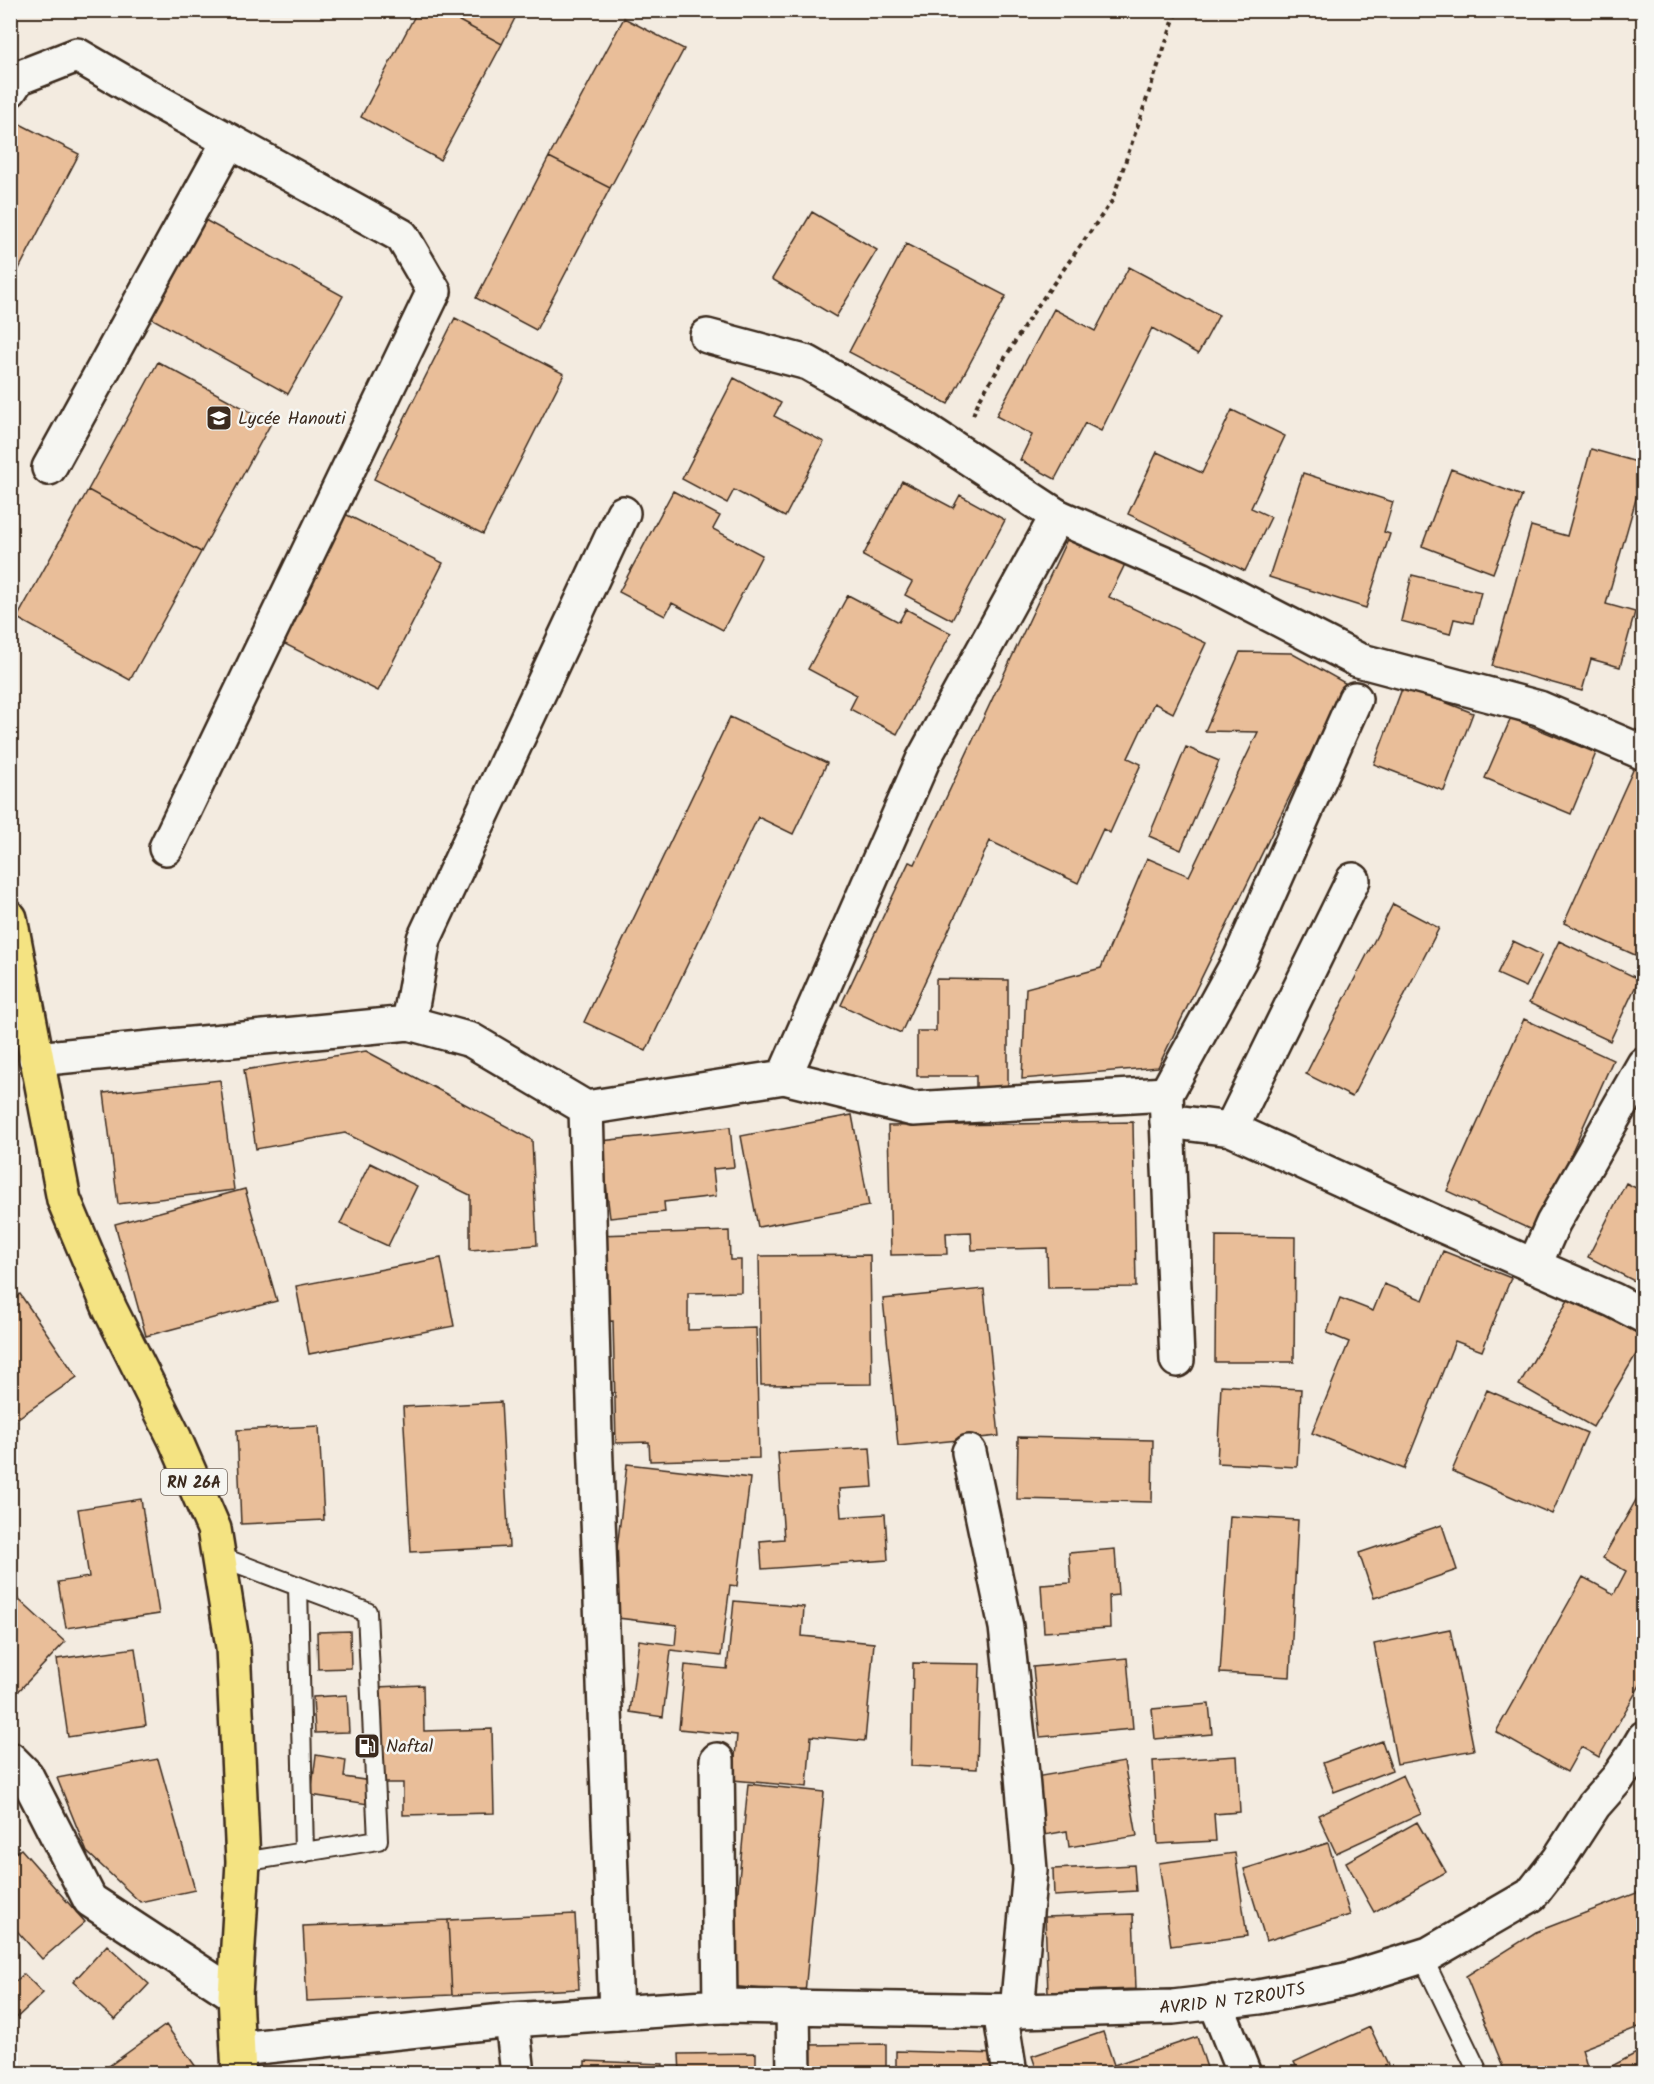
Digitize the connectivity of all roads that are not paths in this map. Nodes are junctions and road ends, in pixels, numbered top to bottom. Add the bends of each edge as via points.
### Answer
1 (10, 90) edge
2 (229, 141) junction
3 (707, 336) dead end
4 (49, 468) dead end
5 (622, 513) dead end
6 (1058, 516) junction
7 (1354, 699) dead end
8 (1644, 753) edge
9 (166, 848) dead end
10 (1353, 880) dead end
11 (10, 918) edge
12 (409, 1023) junction
13 (36, 1059) junction
14 (1644, 1064) edge
15 (784, 1077) junction
16 (1167, 1107) junction
17 (586, 1108) junction
18 (1231, 1129) junction
19 (1534, 1266) junction
20 (1644, 1316) edge
21 (1177, 1360) dead end
22 (969, 1452) dead end
23 (218, 1556) junction
24 (298, 1586) junction
25 (1640, 1757) edge
26 (10, 1759) edge
27 (717, 1760) dead end
28 (304, 1853) junction
29 (243, 1862) junction
30 (1422, 1956) junction
31 (236, 1995) junction
32 (1215, 2001) junction
33 (720, 2006) junction
34 (792, 2008) junction
35 (1008, 2011) junction
36 (616, 2013) junction
37 (512, 2020) junction
38 (239, 2061) edge
39 (519, 2073) edge
40 (794, 2073) edge
41 (1010, 2073) edge
42 (1244, 2073) edge
43 (1479, 2073) edge

1 - 2 street via 18,78 77,55
2 - 4 street
2 - 9 street via 402,236 434,291
3 - 6 street via 808,363 926,430
5 - 12 street via 424,939
6 - 8 street via 1201,579 1358,660 1539,708
6 - 15 street via 923,760
7 - 16 street via 1240,959
10 - 18 street
11 - 13 main road, RN 26A
12 - 13 street
12 - 17 street via 471,1040
13 - 23 main road, RN 26A via 64,1200 110,1309 175,1439 214,1529
14 - 19 street via 1553,1223
15 - 16 street via 914,1108
15 - 17 street
16 - 18 street
16 - 21 street
17 - 36 street
18 - 19 street
19 - 20 street
22 - 35 street via 1006,1627 1030,1870
23 - 24 lane
23 - 29 main road, RN 26A via 233,1647
24 - 28 lane
24 - 28 lane via 367,1612 378,1840
25 - 30 street, AVRID N TZROUTS via 1594,1805 1531,1895
26 - 31 street via 26,1774 90,1900
27 - 33 street
28 - 29 lane
29 - 31 main road, RN 26A
30 - 32 street, AVRID N TZROUTS via 1346,1980 1259,1997
30 - 43 lane
31 - 38 main road, RN 26A
32 - 35 street, AVRID N TZROUTS via 1173,2007
32 - 42 street
33 - 34 street, AVRID N TZROUTS
33 - 36 street, AVRID N TZROUTS
34 - 35 street, AVRID N TZROUTS
34 - 40 street
35 - 41 street
36 - 37 street, AVRID N TZROUTS
37 - 38 street, AVRID N TZROUTS
37 - 39 street

